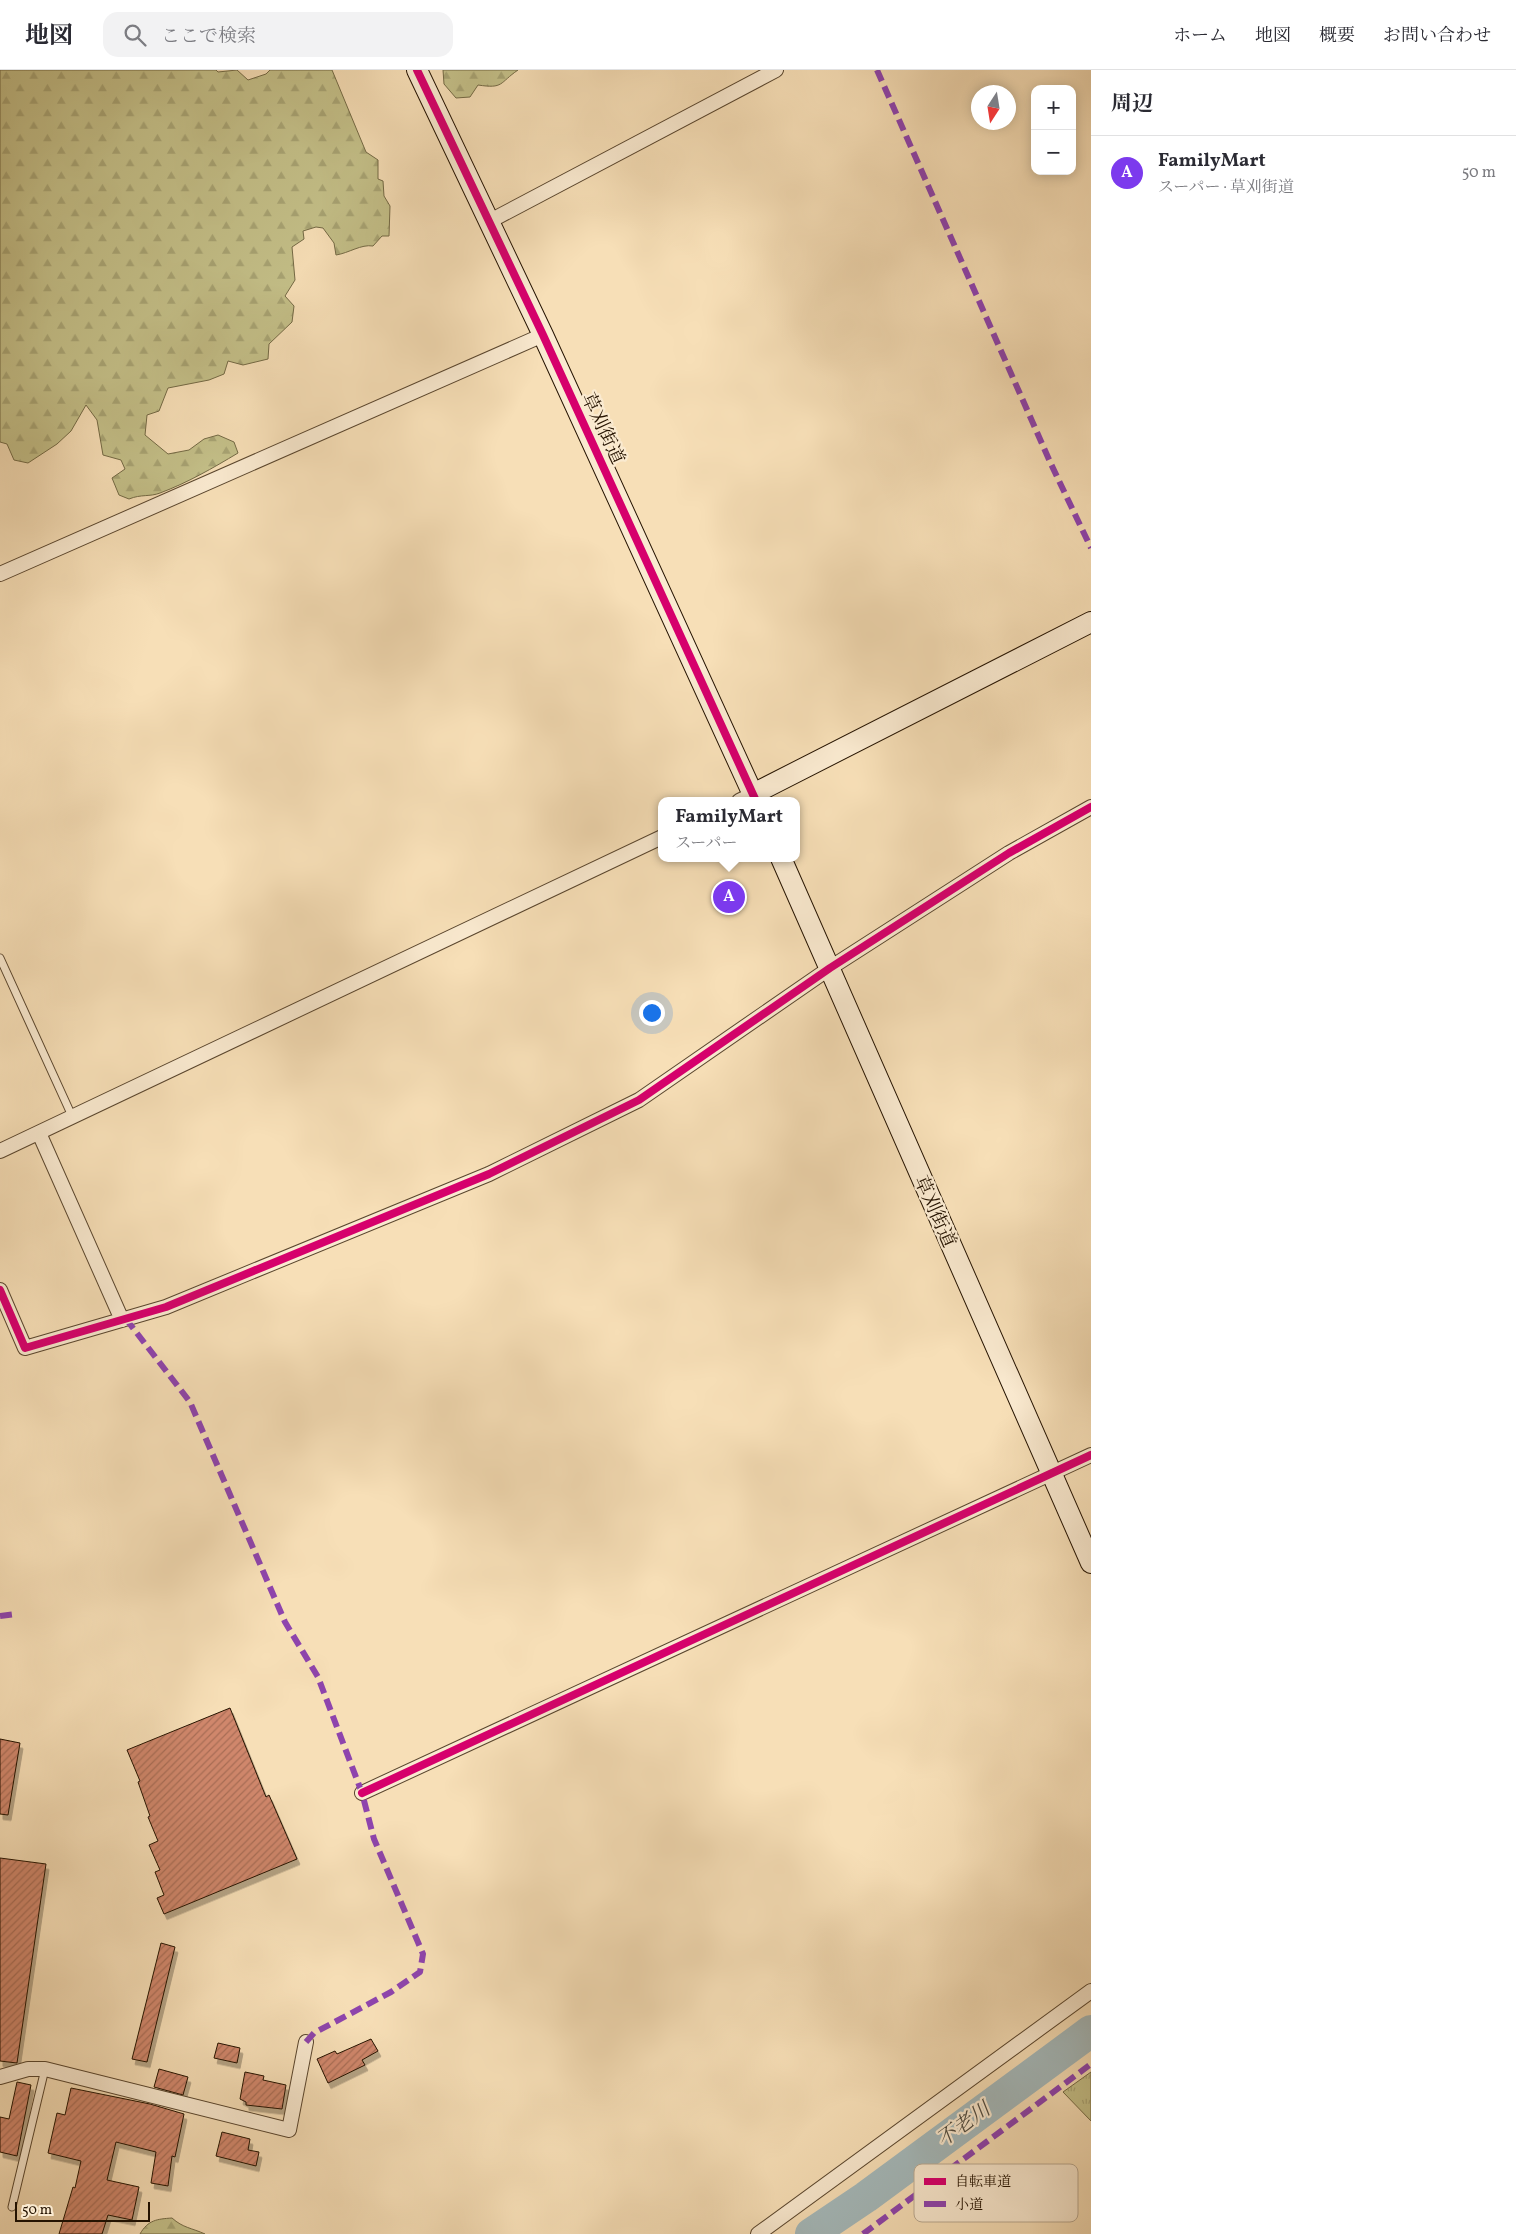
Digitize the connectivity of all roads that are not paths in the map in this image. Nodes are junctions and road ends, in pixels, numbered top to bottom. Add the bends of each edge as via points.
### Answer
1 (417, 70) edge
2 (776, 70) edge
3 (490, 221) junction
4 (544, 335) junction
5 (0, 574) edge
6 (1091, 622) edge
7 (748, 797) edge
8 (753, 797) edge
9 (1091, 807) edge
10 (658, 840) edge
11 (783, 862) edge
12 (0, 958) edge
13 (830, 968) junction
14 (72, 1116) junction
15 (40, 1133) junction
16 (0, 1152) edge
17 (0, 1290) edge
18 (122, 1320) junction
19 (1091, 1455) edge
20 (1053, 1474) junction
21 (1091, 1563) edge
22 (362, 1793) dead end
23 (1091, 1991) edge
24 (306, 2042) dead end
25 (45, 2069) junction
26 (0, 2077) edge
27 (12, 2207) dead end
28 (758, 2234) edge

1 - 3 street, 草刈街道
2 - 3 street
3 - 4 street, 草刈街道
4 - 5 street
4 - 7 street, 草刈街道
6 - 8 street
9 - 13 street via 1009,853
10 - 14 street
11 - 13 street, 草刈街道
12 - 14 lane
13 - 18 street via 639,1100 489,1174 166,1307
13 - 20 street, 草刈街道
14 - 15 street
15 - 16 street
15 - 18 street
17 - 18 street via 25,1348
19 - 20 street
20 - 21 street, 草刈街道
20 - 22 street
23 - 28 street
24 - 25 street via 290,2130
25 - 26 street via 28,2069
25 - 27 lane

